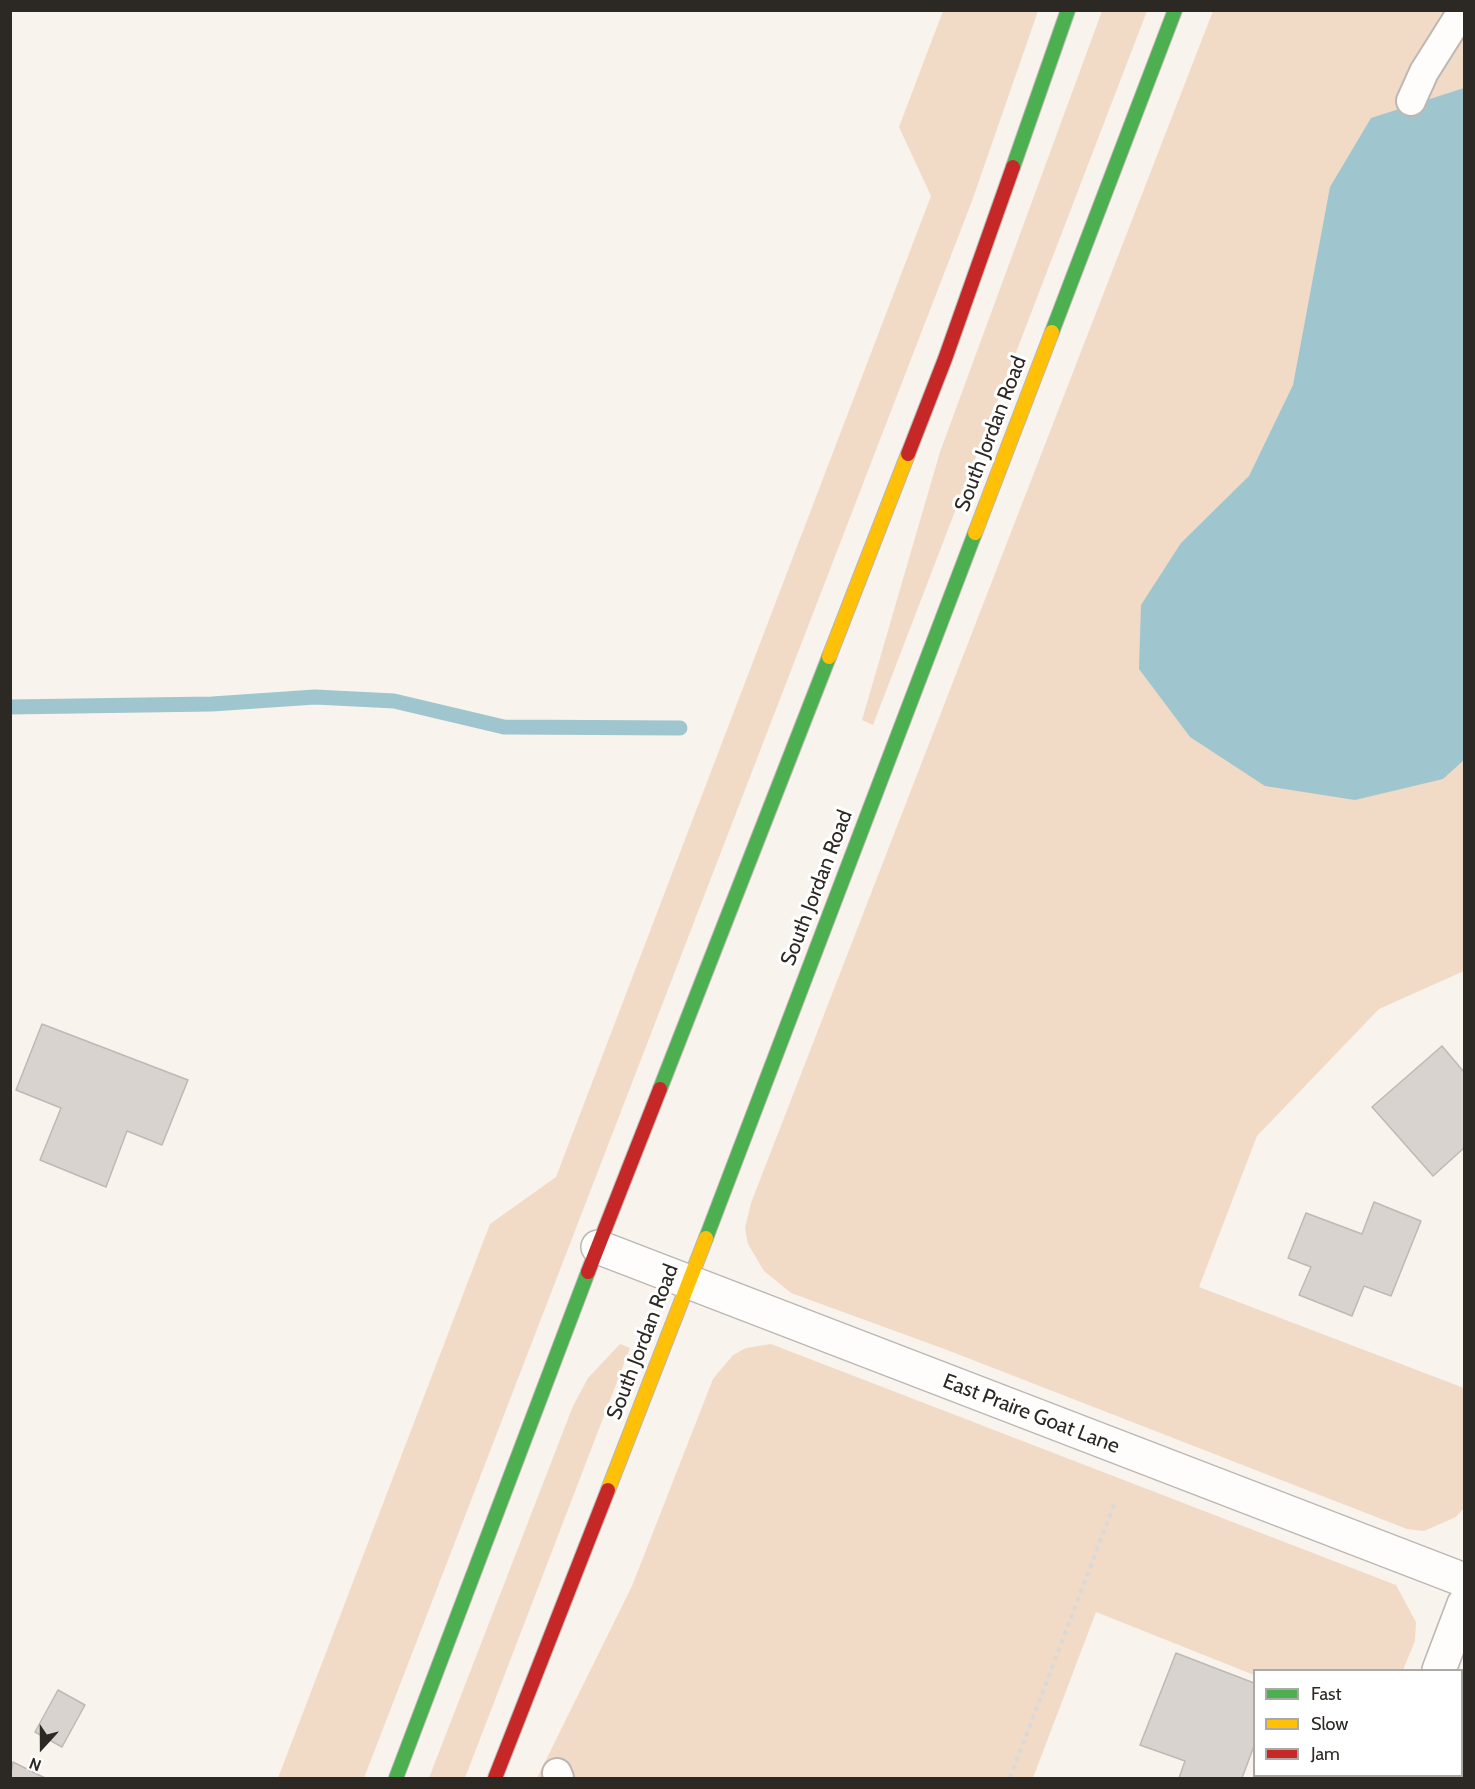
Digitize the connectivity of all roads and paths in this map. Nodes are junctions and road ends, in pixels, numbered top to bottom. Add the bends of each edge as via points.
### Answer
1 (1068, 10) edge
2 (1175, 10) edge
3 (1463, 10) edge
4 (1411, 101) dead end
5 (598, 1247) junction
6 (689, 1282) junction
7 (1115, 1502) dead end
8 (1464, 1581) edge
9 (1464, 1604) edge
10 (1440, 1669) edge
11 (396, 1779) edge
12 (495, 1779) edge
13 (1010, 1779) edge

1 - 5 main road via 945,359
2 - 6 main road, South Jordan Road
3 - 4 lane via 1424,72
5 - 6 street, East Praire Goat Lane
5 - 11 main road
6 - 8 street, East Praire Goat Lane
6 - 12 main road, South Jordan Road
7 - 13 path
9 - 10 street

